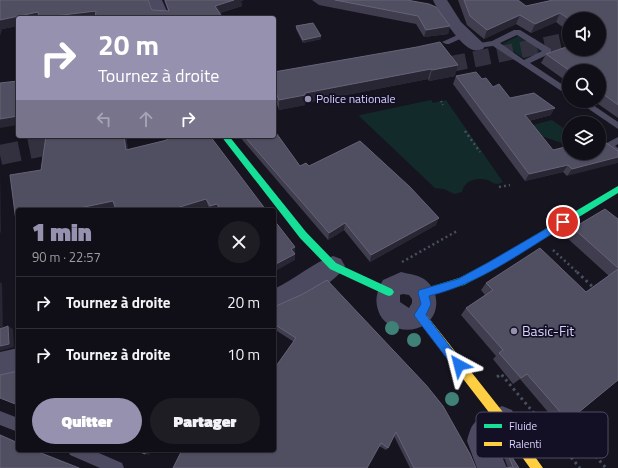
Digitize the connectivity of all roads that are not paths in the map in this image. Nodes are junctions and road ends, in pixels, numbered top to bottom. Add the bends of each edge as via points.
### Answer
1 (155, 0) edge
2 (438, 5) edge
3 (162, 16) edge
4 (464, 35) junction
5 (446, 42) dead end
6 (494, 43) junction
7 (478, 46) joint
8 (524, 63) junction
9 (562, 88) edge
10 (591, 108) edge
11 (618, 126) edge
12 (227, 138) edge
13 (618, 140) edge
14 (618, 153) edge
15 (618, 189) edge
16 (333, 266) junction
17 (389, 292) joint
18 (276, 299) edge
19 (421, 304) junction
20 (16, 361) edge
21 (0, 365) edge
22 (496, 412) edge
23 (0, 418) edge
24 (16, 424) edge
25 (80, 452) edge
26 (488, 458) edge
27 (530, 458) edge
28 (117, 468) edge
29 (492, 468) edge
30 (537, 468) edge

1 - 3 street
2 - 4 street
4 - 5 lane
4 - 7 street
6 - 7 lane
6 - 8 lane
6 - 8 lane via 517,32 548,51
8 - 9 lane
10 - 11 lane
12 - 16 street via 303,235
13 - 14 lane via 608,146
15 - 19 street via 493,265 447,287
16 - 17 street
16 - 18 street via 299,289
17 - 19 street via 402,283 414,286
19 - 22 street
20 - 21 street
23 - 24 lane
25 - 28 lane
26 - 29 street
27 - 30 street

